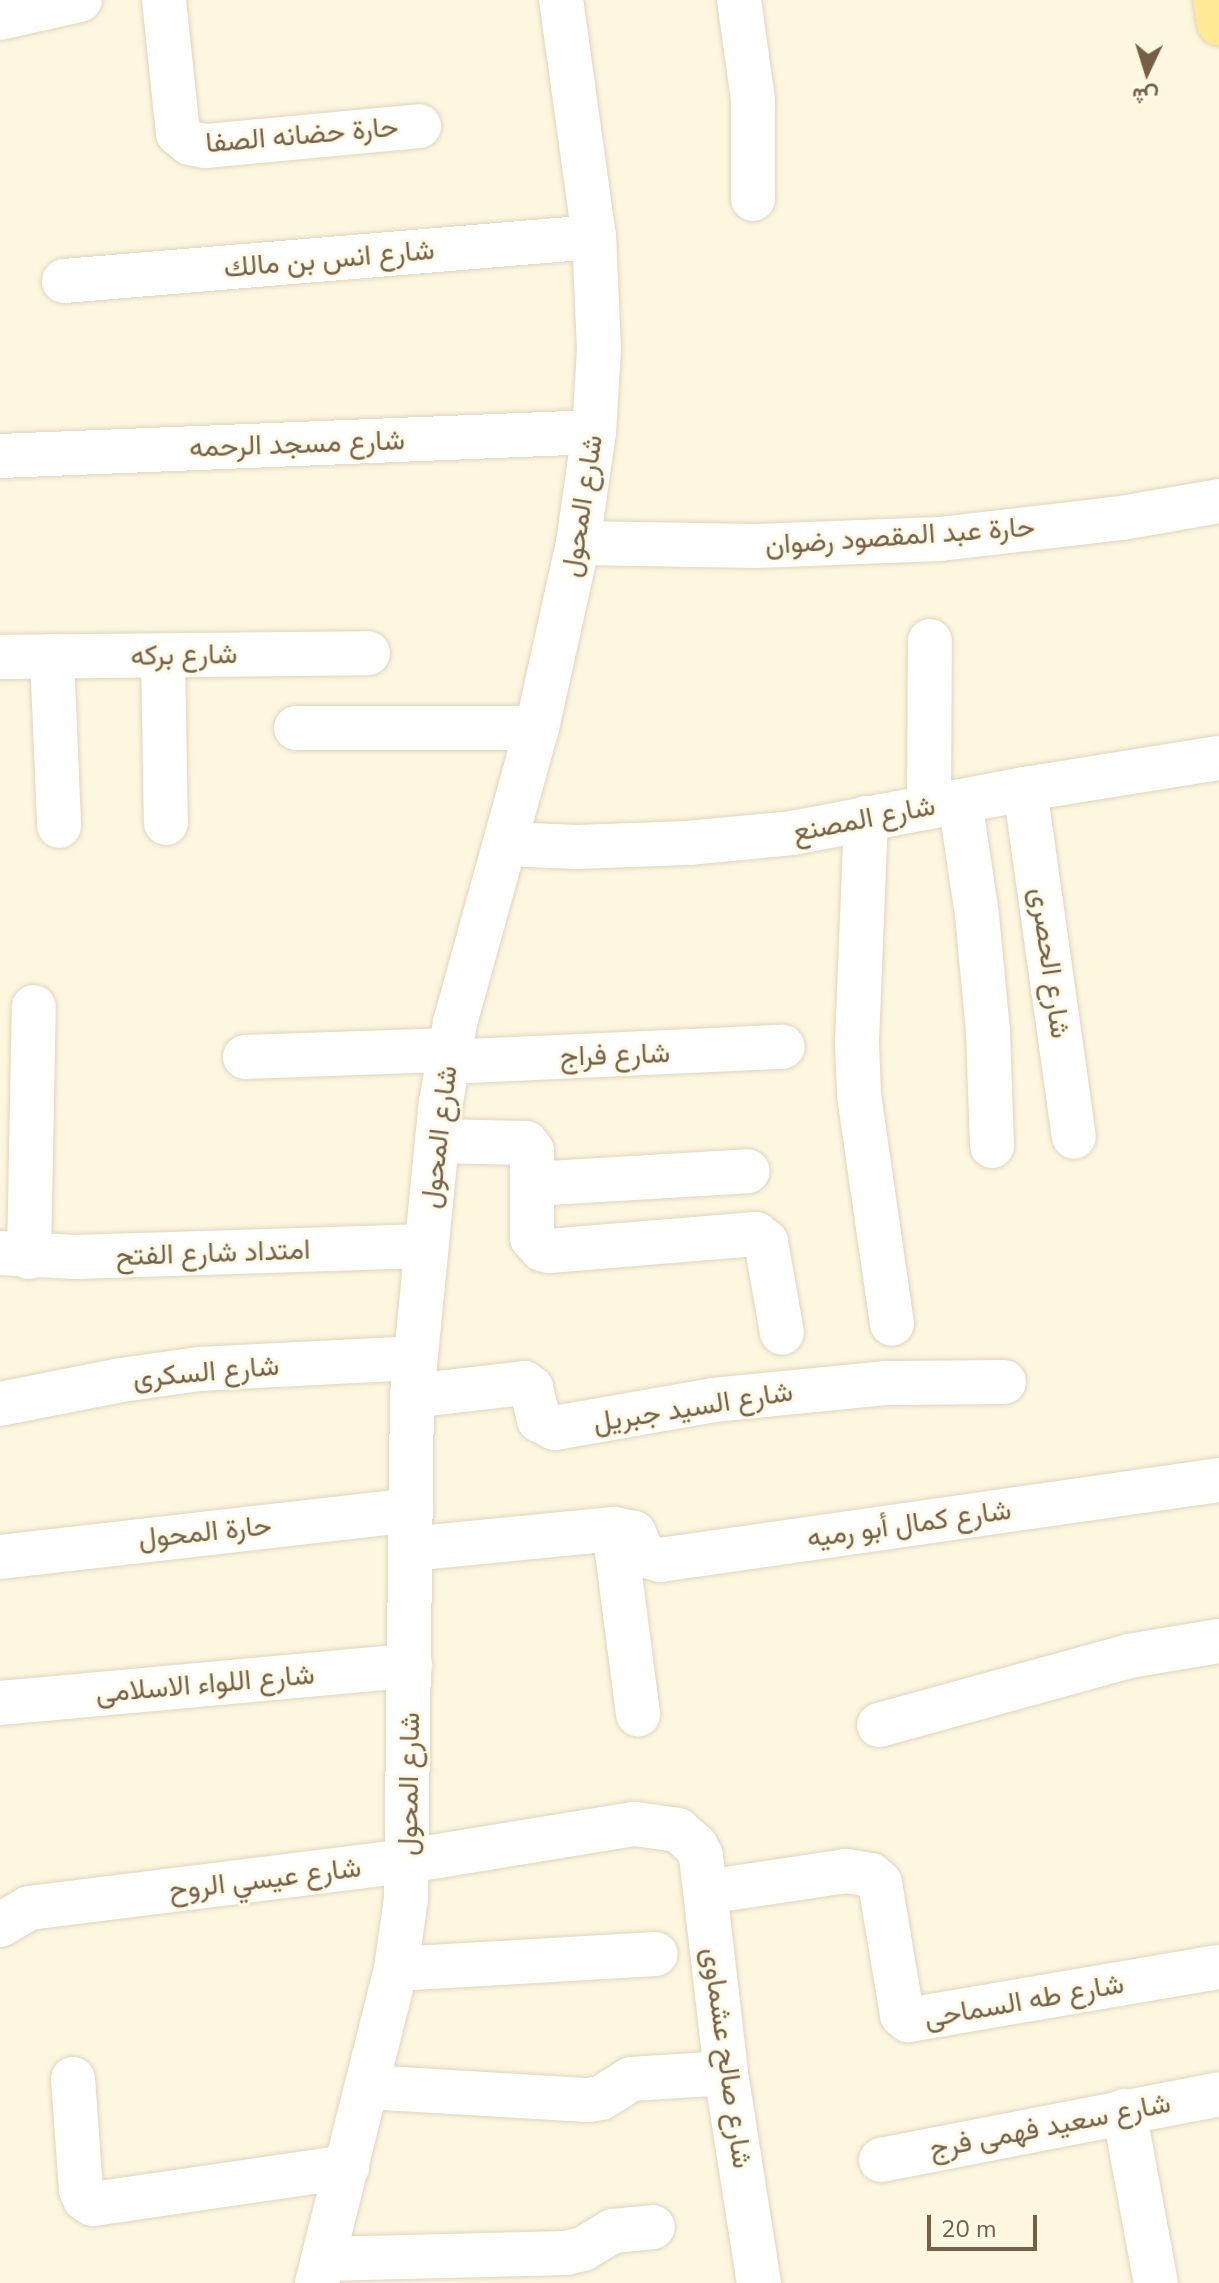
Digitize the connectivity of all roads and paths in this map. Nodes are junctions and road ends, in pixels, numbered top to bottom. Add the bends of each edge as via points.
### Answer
1 (80, 0) edge
2 (164, 0) edge
3 (561, 0) edge
4 (739, 0) edge
5 (1215, 0) edge
6 (0, 18) edge
7 (1219, 24) edge
8 (419, 126) dead end
9 (753, 199) dead end
10 (594, 237) junction
11 (64, 281) dead end
12 (594, 432) junction
13 (0, 456) edge
14 (1219, 501) edge
15 (578, 543) junction
16 (930, 641) dead end
17 (368, 653) dead end
18 (52, 656) junction
19 (163, 656) junction
20 (0, 657) edge
21 (296, 728) dead end
22 (537, 728) junction
23 (1219, 758) edge
24 (1025, 789) junction
25 (945, 804) junction
26 (866, 818) junction
27 (166, 823) dead end
28 (59, 826) dead end
29 (506, 844) junction
30 (34, 1007) dead end
31 (783, 1047) dead end
32 (448, 1056) junction
33 (245, 1057) dead end
34 (16, 1065) edge
35 (1074, 1137) dead end
36 (437, 1141) junction
37 (992, 1146) dead end
38 (748, 1171) dead end
39 (532, 1184) junction
40 (426, 1246) junction
41 (14, 1255) edge
42 (892, 1324) dead end
43 (782, 1333) dead end
44 (413, 1377) junction
45 (1004, 1382) dead end
46 (0, 1404) edge
47 (1219, 1480) edge
48 (614, 1529) junction
49 (411, 1530) junction
50 (0, 1557) edge
51 (1219, 1641) edge
52 (410, 1666) junction
53 (0, 1703) edge
54 (638, 1714) dead end
55 (879, 1725) dead end
56 (688, 1838) joint
57 (408, 1861) junction
58 (706, 1892) junction
59 (14, 1916) edge
60 (656, 1954) dead end
61 (1219, 1967) edge
62 (396, 1969) junction
63 (726, 2073) junction
64 (73, 2079) dead end
65 (367, 2087) junction
66 (1219, 2094) edge
67 (1124, 2111) junction
68 (881, 2160) dead end
69 (347, 2167) junction
70 (653, 2227) dead end
71 (320, 2271) edge
72 (759, 2283) edge
73 (1156, 2283) edge

1 - 6 street
2 - 8 street, حارة حضانه الصفا via 178,133 190,143 205,146
3 - 10 street, شارع المحول
4 - 9 street via 753,100
5 - 7 main road
10 - 11 street, شارع انس بن مالك
10 - 12 street, شارع المحول via 599,350
12 - 13 street, شارع مسجد الرحمه
12 - 15 street, شارع المحول
14 - 15 street, حارة عبد المقصود رضوان via 940,539 756,546
15 - 22 street, شارع المحول
16 - 25 street
17 - 19 street, شارع بركه
18 - 19 street, شارع بركه
18 - 20 street, شارع بركه
18 - 28 street
19 - 27 street
21 - 22 street
22 - 29 street, شارع المحول
23 - 24 street, شارع المصنع
24 - 25 street, شارع المصنع
24 - 35 street, شارع الحصرى
25 - 26 street, شارع المصنع
25 - 37 street via 977,915
26 - 29 street, شارع المصنع via 792,833 688,843
26 - 42 street via 859,1095
29 - 32 street, شارع المحول
30 - 34 street
31 - 32 street, شارع فراج
32 - 33 street, شارع فراج
32 - 36 street, شارع المحول
34 - 41 street
36 - 39 street via 526,1143 532,1151
36 - 40 street, شارع المحول
38 - 39 street
39 - 43 street via 532,1238 549,1251 756,1234 766,1242
40 - 41 street, امتداد شارع الفتح
40 - 44 street, شارع المحول
44 - 45 street, شارع السيد جبريل via 524,1383 531,1388 539,1420 555,1428 728,1398 885,1383
44 - 46 street, شارع السكرى via 199,1369
44 - 49 street, شارع المحول
47 - 48 street, شارع كمال أبو رميه via 660,1560 643,1555 634,1533
48 - 49 street
48 - 54 street
49 - 50 street, حارة المحول
49 - 52 street, شارع المحول
51 - 55 street via 1129,1656
52 - 53 street, شارع اللواء الاسلامى
52 - 57 street, شارع المحول
56 - 57 street, شارع عيسي الروح via 664,1825 635,1824
56 - 58 street, شارع صالح عشماوى via 701,1856
57 - 59 street, شارع عيسي الروح
57 - 62 street, شارع المحول
58 - 61 street, شارع طه السماحى via 846,1871 871,1875 880,1883 902,2015 908,2020
58 - 63 street, شارع صالح عشماوى
60 - 62 street
62 - 65 street, شارع المحول
63 - 65 street via 631,2079 588,2100
63 - 72 street, شارع صالح عشماوى
64 - 69 street via 81,2190 93,2204
65 - 69 street, شارع المحول
66 - 67 street, شارع سعيد فهمى فرج
67 - 68 street, شارع سعيد فهمى فرج
67 - 73 street
69 - 71 street, شارع المحول
70 - 71 street via 613,2231 566,2253

